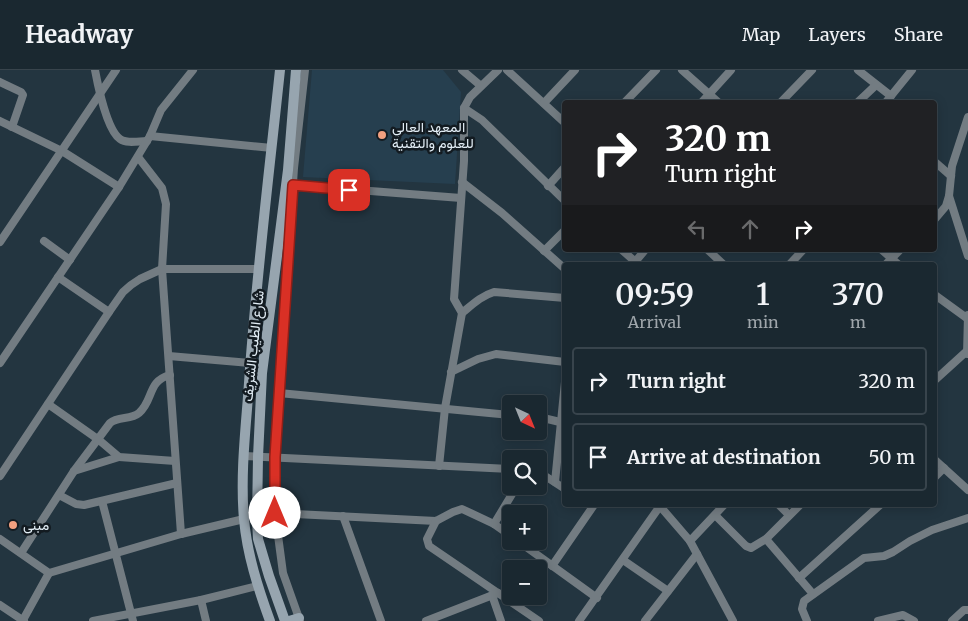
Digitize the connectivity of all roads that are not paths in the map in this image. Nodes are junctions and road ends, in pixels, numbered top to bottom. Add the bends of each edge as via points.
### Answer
1 (95, 70) edge
2 (116, 70) edge
3 (194, 70) edge
4 (280, 70) edge
5 (296, 70) edge
6 (305, 70) edge
7 (462, 70) edge
8 (498, 70) edge
9 (507, 70) edge
10 (575, 70) edge
11 (656, 70) edge
12 (682, 70) edge
13 (731, 70) edge
14 (812, 70) edge
15 (858, 70) edge
16 (912, 70) edge
17 (0, 82) edge
18 (876, 85) junction
19 (480, 86) junction
20 (709, 95) junction
21 (100, 96) junction
22 (888, 99) edge
23 (628, 100) edge
24 (704, 100) edge
25 (715, 100) edge
26 (783, 100) edge
27 (864, 100) edge
28 (544, 102) junction
29 (464, 108) junction
30 (968, 117) edge
31 (562, 120) edge
32 (0, 121) edge
33 (12, 127) junction
34 (149, 139) junction
35 (272, 148) junction
36 (62, 150) junction
37 (290, 150) junction
38 (138, 157) junction
39 (937, 164) edge
40 (288, 170) junction
41 (562, 170) edge
42 (269, 171) junction
43 (951, 176) junction
44 (462, 182) junction
45 (293, 185) junction
46 (548, 186) junction
47 (119, 187) junction
48 (949, 196) junction
49 (461, 198) junction
50 (562, 198) edge
51 (937, 217) edge
52 (562, 233) edge
53 (44, 241) dead end
54 (0, 242) edge
55 (544, 251) junction
56 (624, 252) edge
57 (801, 252) edge
58 (884, 252) edge
59 (898, 252) edge
60 (968, 256) edge
61 (890, 258) junction
62 (70, 260) junction
63 (636, 262) edge
64 (792, 262) edge
65 (887, 262) edge
66 (895, 262) edge
67 (562, 266) edge
68 (162, 269) junction
69 (258, 269) junction
70 (58, 277) junction
71 (937, 296) edge
72 (562, 298) edge
73 (109, 312) junction
74 (462, 313) junction
75 (968, 315) edge
76 (968, 319) edge
77 (968, 352) edge
78 (169, 356) junction
79 (562, 362) edge
80 (0, 363) edge
81 (250, 363) junction
82 (451, 372) junction
83 (170, 375) junction
84 (937, 378) edge
85 (279, 393) junction
86 (48, 404) junction
87 (445, 408) junction
88 (502, 413) edge
89 (548, 420) edge
90 (562, 424) edge
91 (99, 440) junction
92 (244, 456) junction
93 (119, 457) junction
94 (275, 457) junction
95 (258, 458) junction
96 (175, 462) junction
97 (937, 462) edge
98 (439, 466) junction
99 (944, 468) junction
100 (502, 469) edge
101 (74, 472) junction
102 (937, 475) edge
103 (0, 476) edge
104 (547, 477) edge
105 (555, 482) junction
106 (177, 483) junction
107 (562, 487) edge
108 (968, 490) edge
109 (59, 495) junction
110 (512, 495) edge
111 (102, 501) junction
112 (591, 507) edge
113 (659, 507) edge
114 (661, 507) edge
115 (722, 507) edge
116 (780, 507) edge
117 (798, 507) edge
118 (878, 507) edge
119 (275, 513) junction
120 (714, 515) junction
121 (789, 515) junction
122 (343, 516) junction
123 (968, 518) edge
124 (244, 519) junction
125 (257, 520) junction
126 (436, 521) junction
127 (494, 524) junction
128 (502, 530) edge
129 (181, 534) junction
130 (0, 539) edge
131 (766, 539) junction
132 (690, 541) junction
133 (530, 550) edge
134 (21, 553) junction
135 (117, 554) junction
136 (697, 554) junction
137 (623, 560) junction
138 (552, 566) junction
139 (49, 573) junction
140 (799, 578) junction
141 (257, 586) junction
142 (668, 592) junction
143 (495, 594) junction
144 (813, 594) junction
145 (597, 598) junction
146 (201, 600) junction
147 (0, 605) edge
148 (968, 610) edge
149 (132, 617) edge
150 (446, 617) edge
151 (24, 620) edge
152 (293, 620) edge
153 (93, 621) edge
154 (206, 621) edge
155 (270, 621) edge
156 (381, 621) edge
157 (426, 621) edge
158 (501, 621) edge
159 (539, 621) edge
160 (579, 621) edge
161 (645, 621) edge
162 (733, 621) edge
163 (807, 621) edge
164 (878, 621) edge
165 (914, 621) edge
166 (952, 621) edge

1 - 21 street
2 - 21 street
3 - 34 street via 161,110
4 - 35 main road, شارع الطيب الشريف
5 - 37 main road, شارع الطيب الشريف
6 - 45 street
7 - 19 street
8 - 19 street
9 - 28 street
10 - 28 street
11 - 23 street
12 - 20 street
13 - 20 street
14 - 26 street
15 - 18 street
16 - 22 street
17 - 33 street via 23,95
18 - 22 street
18 - 27 street
19 - 29 street
20 - 24 street
20 - 25 street
21 - 34 street via 120,139
21 - 36 street
28 - 31 street
29 - 44 street
29 - 46 street via 482,120
30 - 43 street
32 - 33 street
33 - 36 street
34 - 35 street
34 - 38 street
35 - 37 main road via 280,153
35 - 42 main road, شارع الطيب الشريف
36 - 47 street
36 - 54 street
37 - 40 main road, شارع الطيب الشريف
38 - 47 street
38 - 68 street via 166,198
39 - 43 street
40 - 42 main road via 276,166
40 - 95 main road, شارع الطيب الشريف via 262,373
41 - 46 street
42 - 69 main road, شارع الطيب الشريف
43 - 48 street
44 - 49 street
44 - 55 street
45 - 49 street
45 - 85 street
46 - 50 street
47 - 62 street
48 - 51 street
48 - 60 street
49 - 74 street via 454,298
52 - 55 street
53 - 62 street
55 - 67 street
56 - 63 street
57 - 64 street
58 - 61 street
59 - 61 street
61 - 65 street
61 - 66 street
62 - 70 street
68 - 69 street
68 - 73 street via 131,285
68 - 78 street
69 - 81 main road, شارع الطيب الشريف
70 - 73 street
70 - 80 street
71 - 76 street
72 - 74 street via 494,292 485,294
73 - 86 street
74 - 82 street
75 - 76 street
76 - 77 street
77 - 84 street
78 - 81 street
78 - 83 street
79 - 82 street via 496,354
81 - 92 main road, شارع الطيب الشريف
82 - 87 street
83 - 91 street via 156,381 140,412 113,421
83 - 96 street
85 - 87 street
85 - 94 street
86 - 91 street
86 - 103 street
87 - 88 street
87 - 98 street
89 - 90 street
90 - 105 street
91 - 93 street
91 - 101 street
92 - 95 street
92 - 124 main road, شارع الطيب الشريف
93 - 96 street
93 - 101 street
94 - 95 street
94 - 98 street
94 - 119 street
95 - 125 main road, شارع الطيب الشريف
96 - 106 street
97 - 99 street
98 - 100 street
99 - 102 street
99 - 108 street
101 - 109 street
104 - 105 street
105 - 107 street
106 - 111 street
106 - 129 street
109 - 111 street via 80,505
109 - 134 street
110 - 127 street
111 - 135 street
112 - 138 street
113 - 137 street
114 - 132 street
115 - 120 street
116 - 121 street
117 - 121 street
118 - 140 street
119 - 122 street
119 - 125 street
119 - 152 street
120 - 131 street via 749,547
120 - 132 street
121 - 131 street
122 - 126 street
122 - 156 street
123 - 144 street via 932,530 884,556 864,558
124 - 129 street
124 - 141 main road, شارع الطيب الشريف
125 - 152 main road, شارع الطيب الشريف via 262,555
126 - 127 street via 462,509
126 - 143 street via 427,544
127 - 128 street
129 - 135 street
130 - 134 street
131 - 140 street
132 - 136 street
133 - 138 street
134 - 139 street
135 - 139 street
135 - 149 street
136 - 142 street
136 - 162 street
137 - 142 street
137 - 145 street
138 - 145 street
139 - 151 street
140 - 144 street
141 - 146 street
141 - 155 main road, شارع الطيب الشريف
142 - 161 street
143 - 150 street
143 - 158 street
143 - 159 street
144 - 163 street via 802,605
145 - 160 street
146 - 149 street
146 - 154 street
147 - 151 street
148 - 166 street
149 - 153 street
150 - 157 street
164 - 165 street via 903,616

